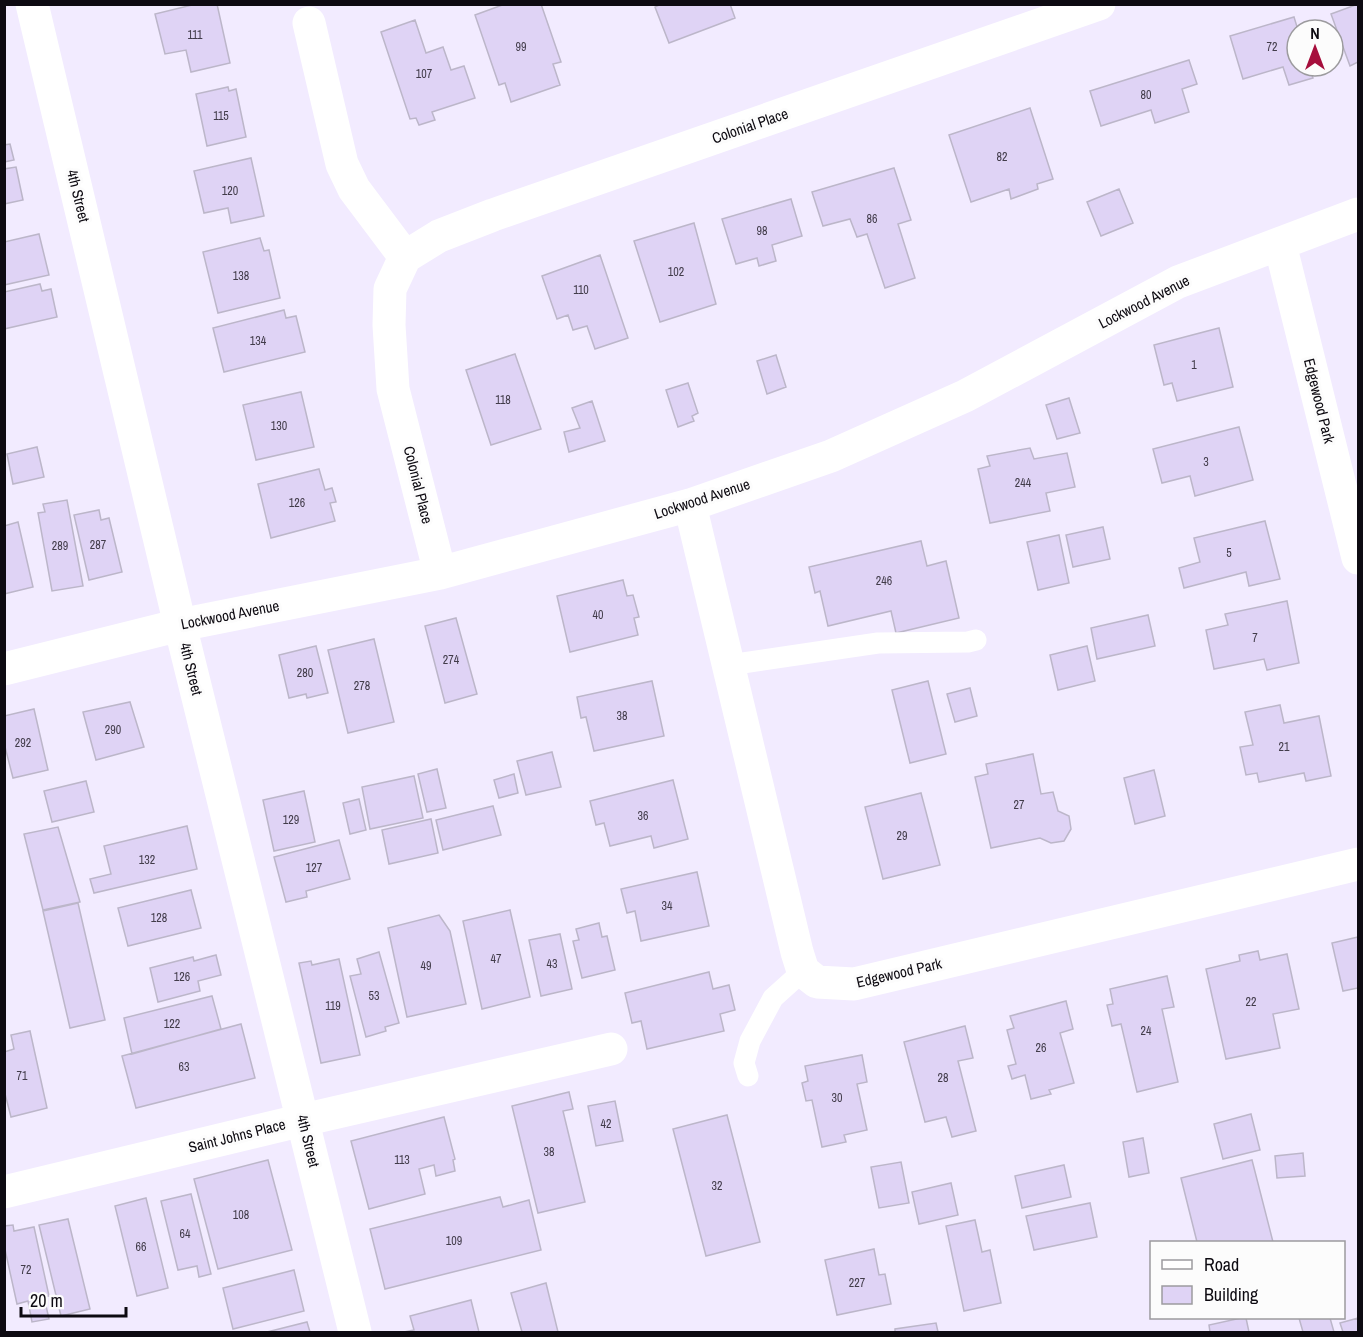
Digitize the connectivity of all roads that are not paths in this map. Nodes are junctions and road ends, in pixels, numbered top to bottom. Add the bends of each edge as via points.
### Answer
1 (32, 4) edge
2 (1099, 4) edge
3 (309, 23) dead end
4 (1359, 214) edge
5 (1280, 244) junction
6 (405, 257) junction
7 (690, 505) junction
8 (1359, 558) edge
9 (440, 573) junction
10 (180, 625) junction
11 (976, 640) dead end
12 (729, 665) junction
13 (4, 669) edge
14 (1359, 864) edge
15 (803, 971) junction
16 (611, 1049) dead end
17 (748, 1076) dead end
18 (303, 1120) junction
19 (4, 1192) edge
20 (355, 1332) edge

1 - 10 street, 4th Street
2 - 6 street, Colonial Place via 493,214 439,236
3 - 6 street via 342,164 354,189
4 - 5 street, Lockwood Avenue
5 - 7 street, Lockwood Avenue via 1178,282 965,396 831,456
5 - 8 street, Edgewood Park
6 - 9 street, Colonial Place via 390,289 393,389
7 - 9 street, Lockwood Avenue
7 - 12 street
9 - 10 street, Lockwood Avenue
10 - 13 street, Lockwood Avenue
10 - 18 street, 4th Street
11 - 12 lane via 878,643
12 - 15 street
14 - 15 street, Edgewood Park via 854,984 817,982
15 - 17 lane via 773,998 750,1041 744,1063
16 - 18 street, Saint Johns Place
18 - 19 street, Saint Johns Place
18 - 20 street, 4th Street

